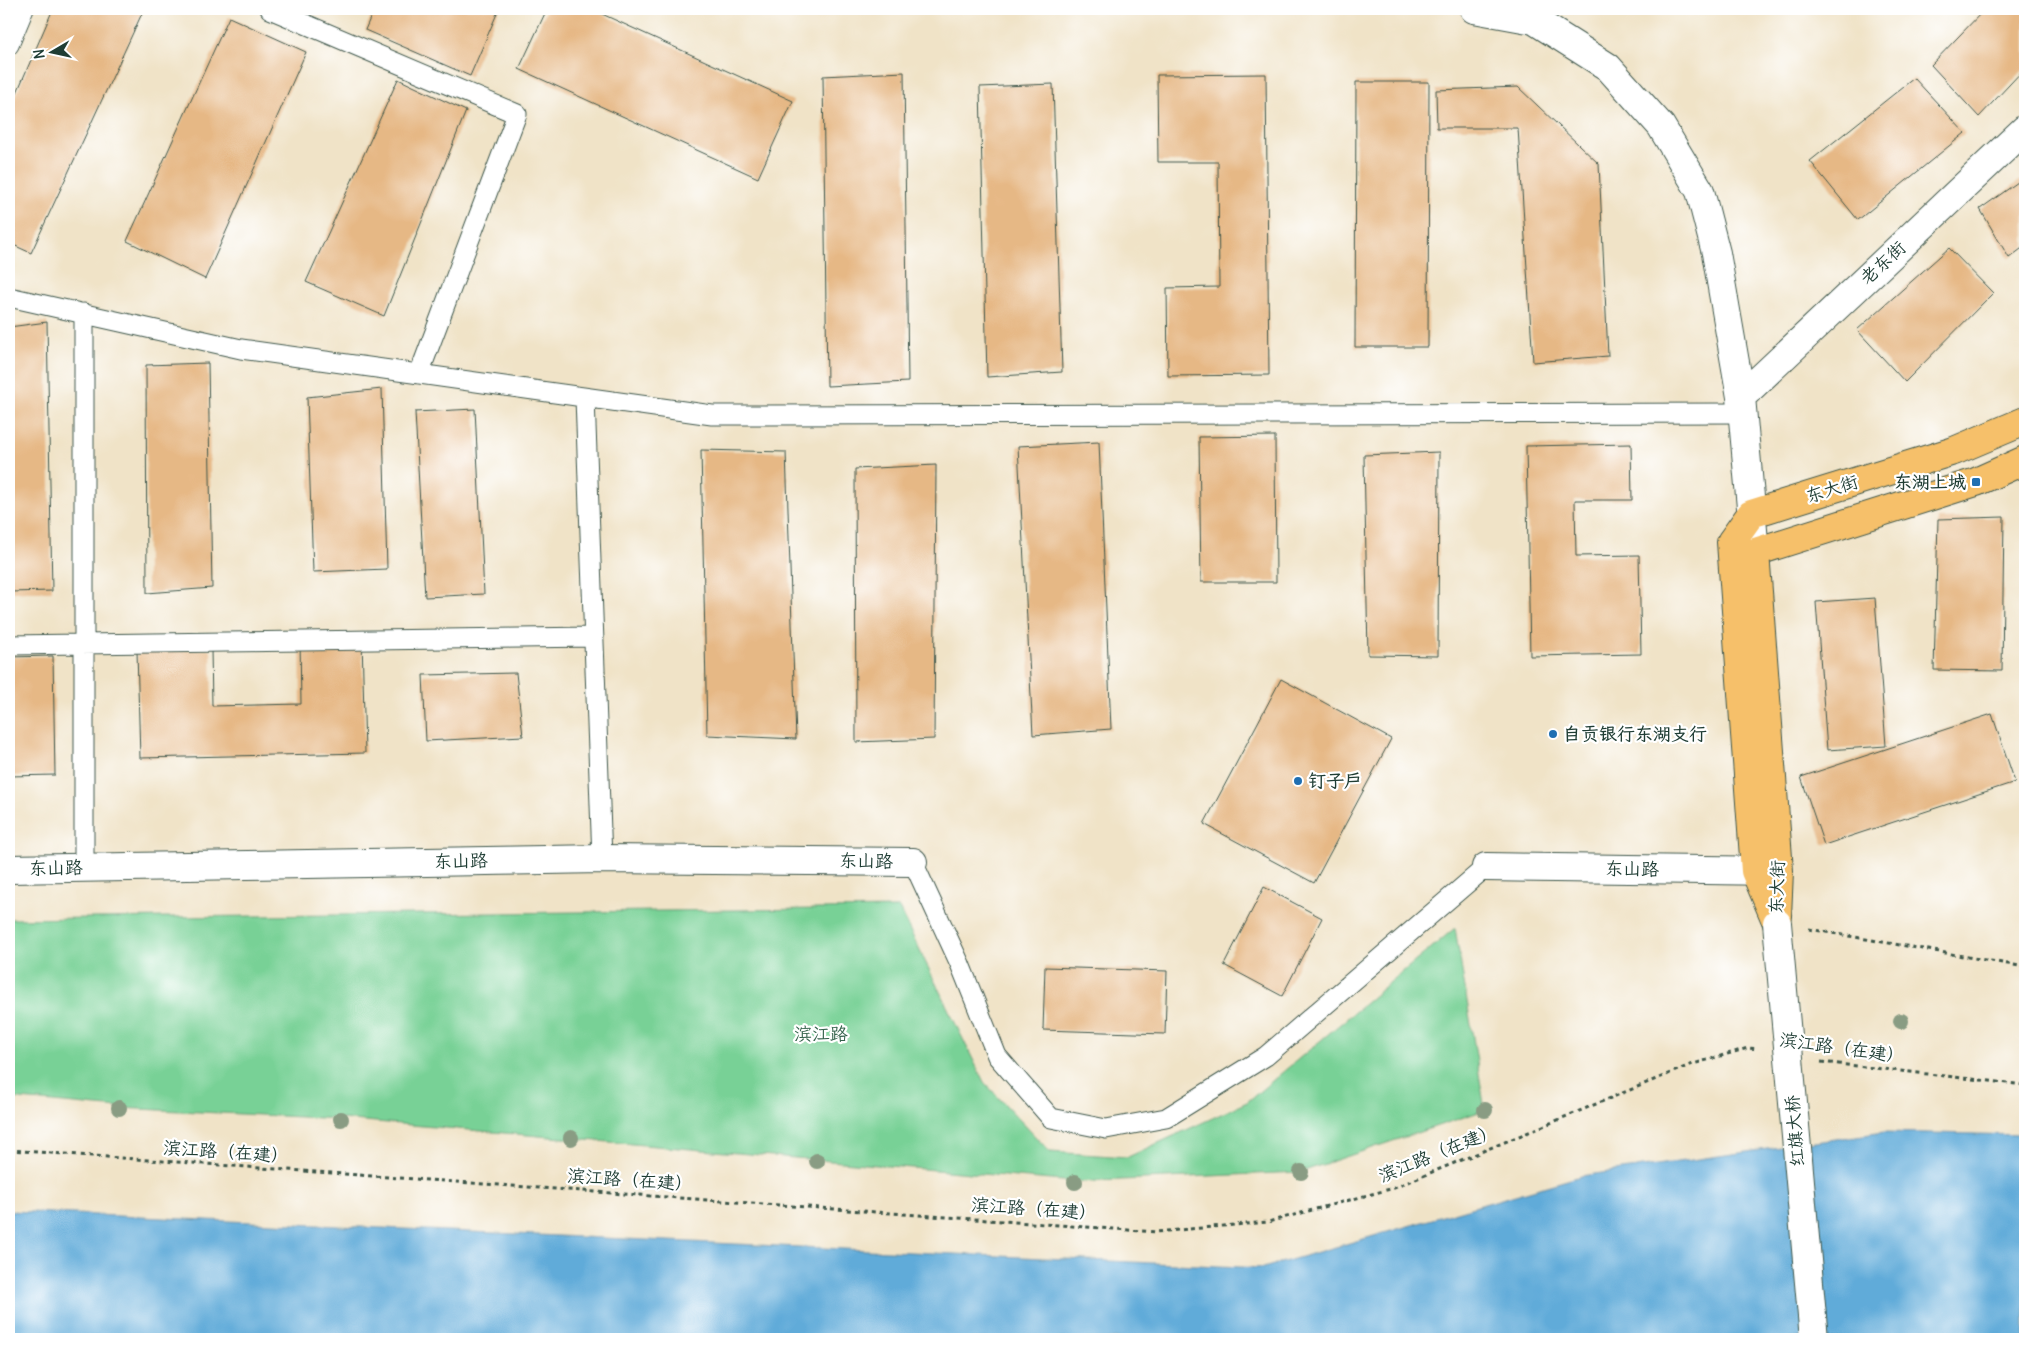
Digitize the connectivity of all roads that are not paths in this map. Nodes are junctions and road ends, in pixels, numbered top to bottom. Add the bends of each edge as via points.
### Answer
1 (24, 9) edge
2 (270, 9) edge
3 (1474, 9) edge
4 (9, 45) edge
5 (2025, 129) edge
6 (9, 297) edge
7 (84, 313) junction
8 (419, 374) junction
9 (585, 398) junction
10 (1741, 405) junction
11 (2025, 422) edge
12 (2025, 460) edge
13 (1751, 514) junction
14 (1755, 552) junction
15 (593, 637) junction
16 (9, 644) edge
17 (84, 644) junction
18 (602, 859) junction
19 (913, 862) joint
20 (1486, 867) joint
21 (84, 868) junction
22 (9, 869) edge
23 (1767, 870) junction
24 (1777, 923) joint
25 (1814, 1339) edge

1 - 4 lane
2 - 8 lane via 517,114
3 - 10 street via 1534,20 1608,67 1661,126 1700,191 1716,253
5 - 10 street, 老东街
6 - 7 lane
7 - 8 lane via 241,349
7 - 17 lane
8 - 9 lane
9 - 10 lane via 712,415
9 - 15 lane
10 - 13 street
11 - 13 main road, 东大街 via 1954,451
12 - 14 main road, 东大街 via 1976,482
13 - 14 street
13 - 23 main road, 东大街 via 1730,542
14 - 23 main road, 东大街
15 - 17 lane
15 - 18 lane
16 - 17 lane
17 - 21 lane
18 - 19 street, 东山路
18 - 21 street, 东山路
19 - 20 lane via 960,964 997,1056 1051,1118 1106,1129 1166,1118 1266,1056
20 - 23 street, 东山路
21 - 22 street, 东山路
23 - 24 main road, 东大街
24 - 25 street, 红旗大桥, bridge

